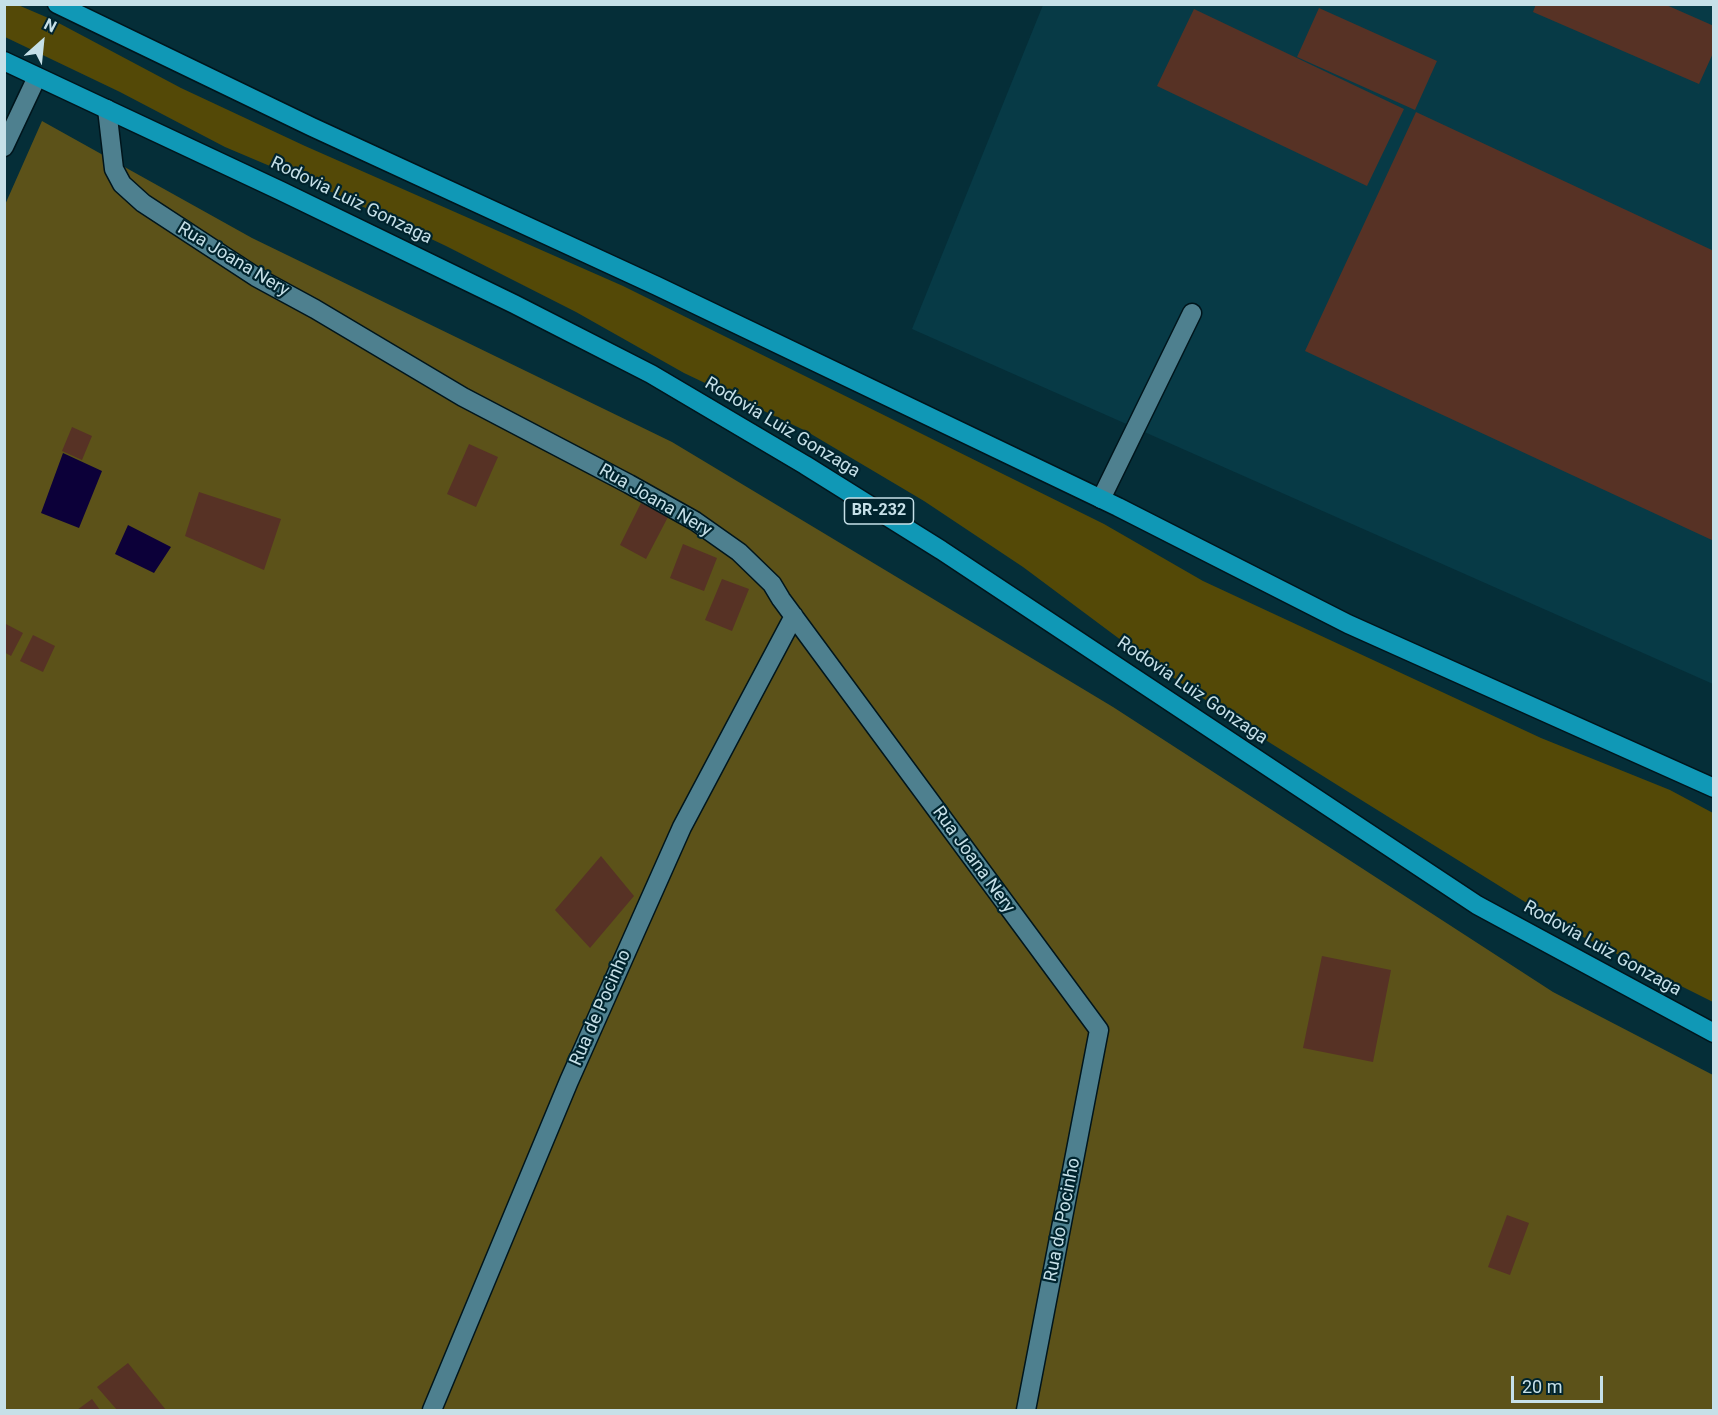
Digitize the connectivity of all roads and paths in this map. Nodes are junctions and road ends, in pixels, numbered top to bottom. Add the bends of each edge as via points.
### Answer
1 (57, 4) edge
2 (4, 61) edge
3 (37, 77) junction
4 (107, 109) junction
5 (4, 147) edge
6 (1192, 313) dead end
7 (1101, 499) junction
8 (794, 616) junction
9 (1713, 788) edge
10 (1099, 1030) joint
11 (1713, 1033) edge
12 (432, 1410) edge
13 (1026, 1410) edge

1 - 7 highway
2 - 3 highway, Rodovia Luiz Gonzaga / BR-232
3 - 4 highway, Rodovia Luiz Gonzaga / BR-232
3 - 5 street
4 - 8 street, Rua Joana Nery via 114,169 122,184 142,203 256,277 464,397 695,521 739,552 772,584
4 - 11 highway, Rodovia Luiz Gonzaga / BR-232 via 514,304 651,375 941,550 1478,904
6 - 7 street
7 - 9 highway via 1348,624
8 - 10 street, Rua Joana Nery
8 - 12 street, Rua de Pocinho via 682,827 569,1080
10 - 13 street, Rua do Pocinho

